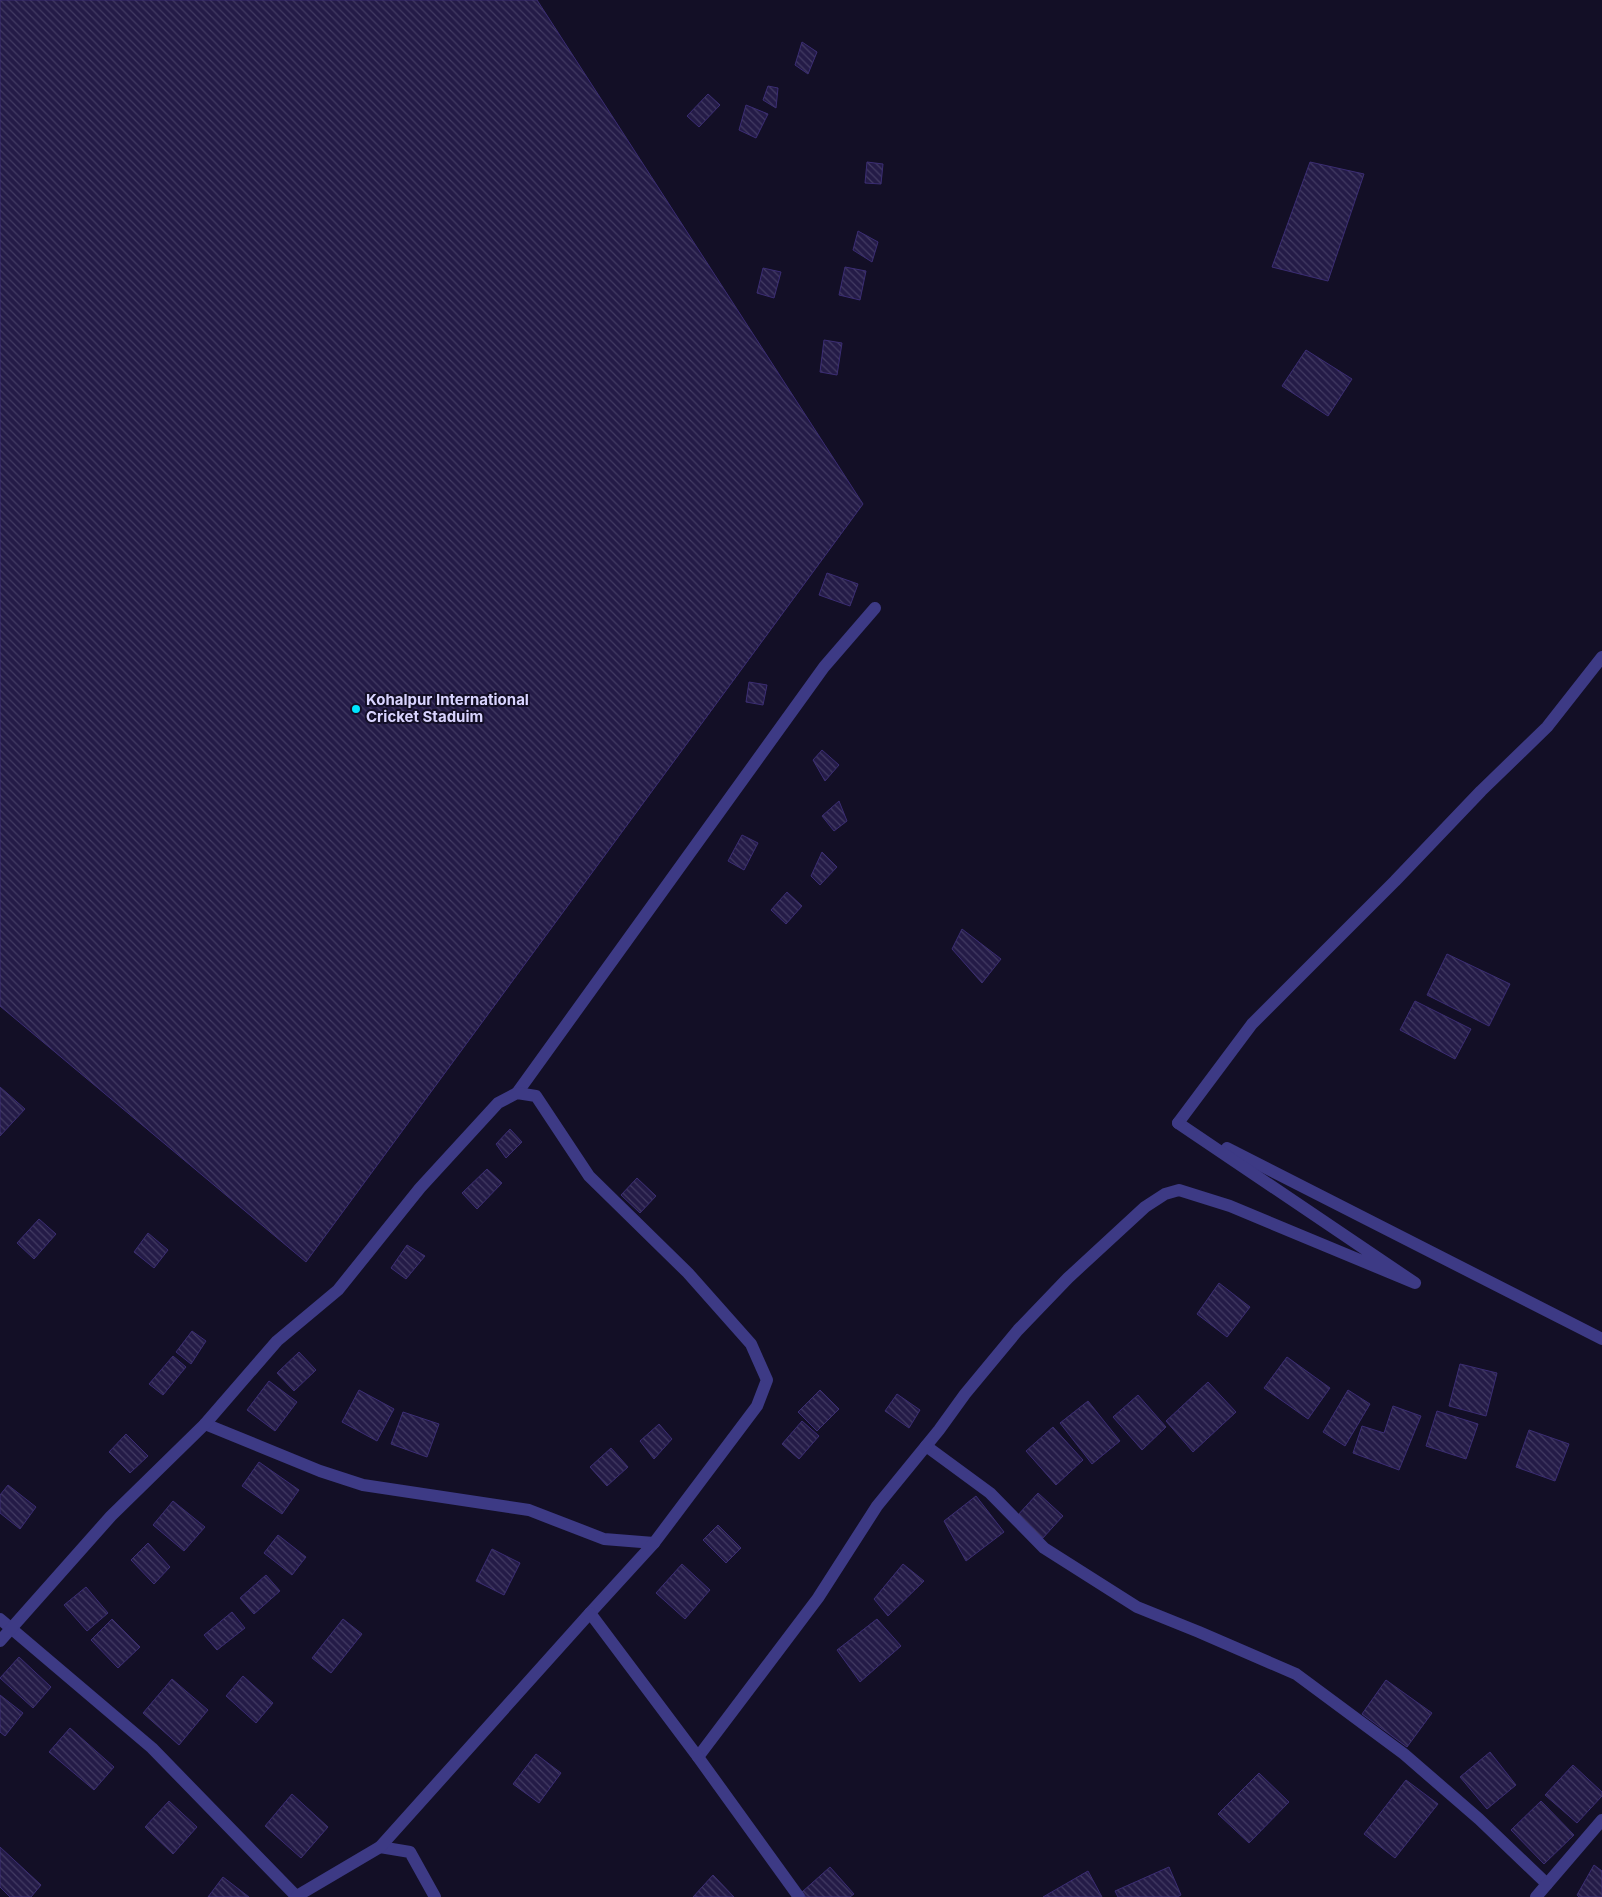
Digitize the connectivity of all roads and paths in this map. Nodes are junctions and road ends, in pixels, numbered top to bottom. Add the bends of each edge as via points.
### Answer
1 (875, 608) dead end
2 (1602, 657) edge
3 (517, 1093) junction
4 (1178, 1123) junction
5 (1602, 1339) edge
6 (205, 1424) junction
7 (926, 1446) junction
8 (654, 1543) junction
9 (590, 1613) junction
10 (5, 1624) edge
11 (0, 1640) edge
12 (698, 1757) junction
13 (1602, 1820) edge
14 (380, 1847) junction
15 (1547, 1884) junction
16 (297, 1897) edge
17 (435, 1897) edge
18 (800, 1897) edge
19 (1536, 1897) edge

1 - 3 street via 824,667
2 - 4 street via 1547,728 1252,1024
3 - 6 street via 498,1103 420,1188 338,1290 277,1341
3 - 8 street via 536,1096 589,1176 688,1273 751,1344 767,1380 757,1406
4 - 5 street
4 - 7 street via 1415,1283 1230,1206 1179,1190 1164,1194 1145,1207 1068,1278 1018,1330
6 - 8 street via 363,1485 529,1510 604,1539
6 - 10 street
7 - 12 street via 877,1506 818,1598
7 - 15 street via 990,1493 1044,1548 1137,1607 1296,1674 1404,1754
8 - 9 street
9 - 12 street
9 - 14 street
10 - 11 street
10 - 16 street via 152,1748
12 - 18 street
13 - 15 street
14 - 16 street
14 - 17 street via 410,1852
15 - 19 street

